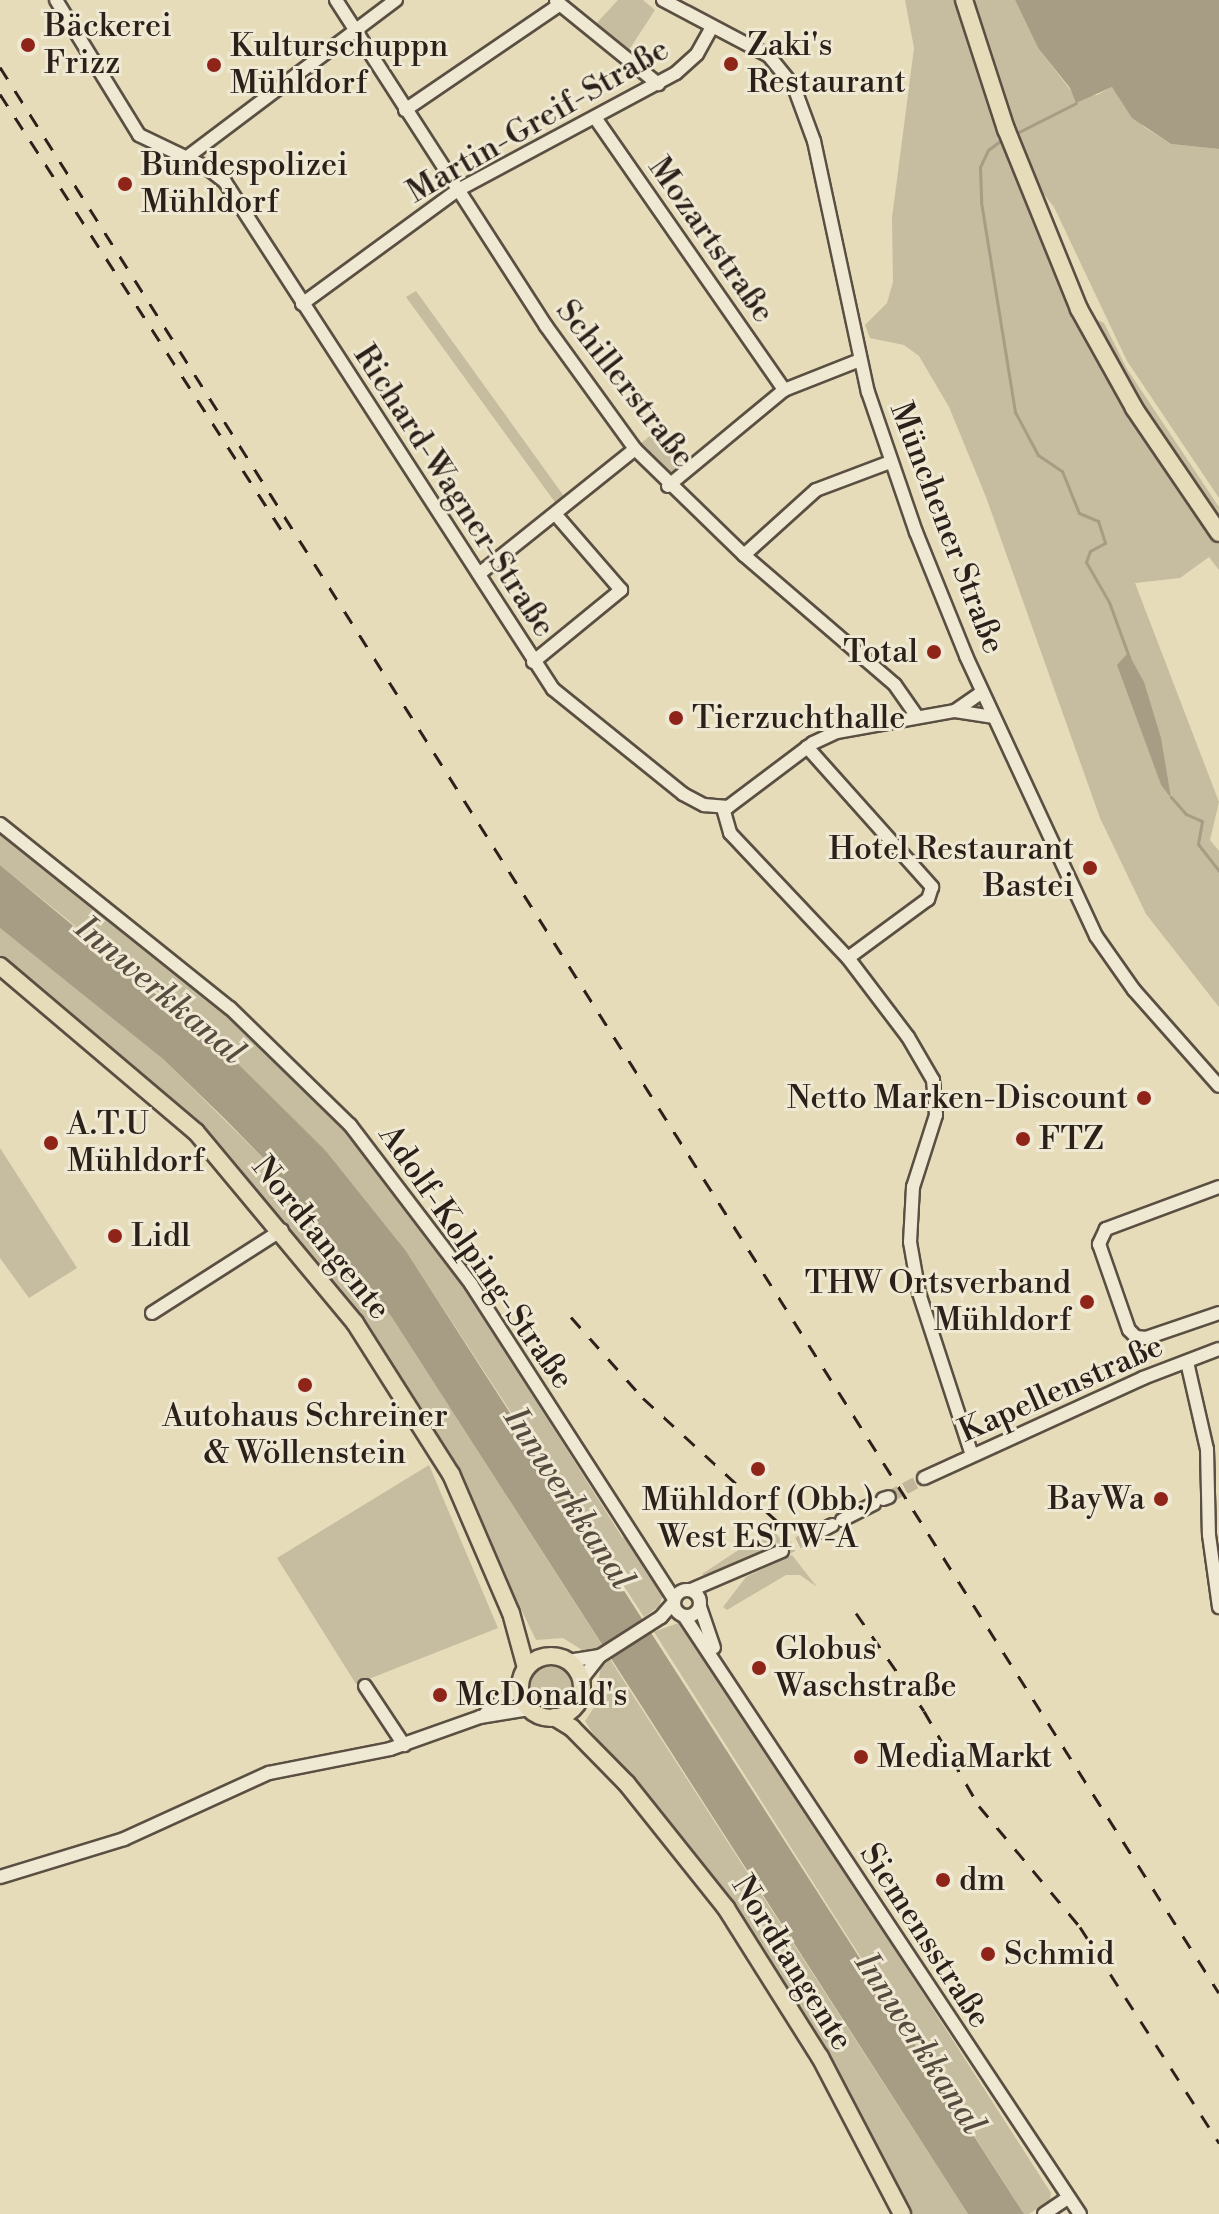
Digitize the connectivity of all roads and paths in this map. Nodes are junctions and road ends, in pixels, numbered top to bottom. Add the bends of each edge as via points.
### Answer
1 (56, 0) edge
2 (336, 0) edge
3 (396, 0) edge
4 (663, 0) edge
5 (964, 0) edge
6 (557, 2) edge
7 (355, 29) junction
8 (711, 29) junction
9 (658, 84) junction
10 (405, 110) junction
11 (596, 119) junction
12 (186, 158) junction
13 (458, 190) junction
14 (302, 304) junction
15 (860, 360) junction
16 (784, 390) junction
17 (635, 449) junction
18 (890, 462) junction
19 (668, 486) junction
20 (556, 515) junction
21 (1219, 533) edge
22 (744, 555) junction
23 (479, 574) junction
24 (533, 662) junction
25 (982, 692) junction
26 (955, 711) junction
27 (917, 717) junction
28 (993, 717) junction
29 (807, 747) junction
30 (723, 808) junction
31 (0, 824) edge
32 (848, 958) junction
33 (0, 966) edge
34 (1219, 1086) edge
35 (1219, 1187) edge
36 (282, 1230) junction
37 (152, 1313) dead end
38 (1219, 1313) edge
39 (1219, 1349) edge
40 (1187, 1362) junction
41 (972, 1455) junction
42 (924, 1478) tunnel mouth
43 (1214, 1483) edge
44 (882, 1500) tunnel mouth
45 (819, 1532) tunnel mouth
46 (782, 1551) tunnel mouth
47 (655, 1564) junction
48 (735, 1575) junction
49 (688, 1590) junction
50 (700, 1604) junction
51 (1219, 1607) edge
52 (678, 1608) junction
53 (511, 1613) junction
54 (546, 1656) junction
55 (600, 1656) junction
56 (568, 1661) junction
57 (526, 1668) junction
58 (581, 1680) junction
59 (731, 1683) junction
60 (365, 1686) dead end
61 (520, 1687) junction
62 (576, 1704) junction
63 (530, 1709) junction
64 (480, 1717) junction
65 (554, 1717) junction
66 (404, 1745) junction
67 (607, 1761) junction
68 (0, 1877) edge
69 (1068, 2198) junction
70 (902, 2214) edge
71 (1044, 2214) edge
72 (1080, 2214) edge

1 - 12 street, Richard-Wagner-Straße via 133,128
2 - 7 street, Schillerstraße
3 - 7 street
4 - 8 street, Münchener Straße
5 - 21 main road via 1042,227 1101,351
6 - 9 street
6 - 10 street
7 - 10 street, Schillerstraße
7 - 12 street
8 - 9 street, Martin-Greif-Straße via 691,61
8 - 15 street, Münchener Straße via 769,56 794,87 814,141
9 - 11 street, Martin-Greif-Straße
10 - 13 street, Schillerstraße
11 - 13 street, Martin-Greif-Straße
11 - 16 street, Mozartstraße
12 - 14 street, Richard-Wagner-Straße via 225,182
13 - 14 street, Martin-Greif-Straße
13 - 17 street, Schillerstraße via 554,338
14 - 23 street, Richard-Wagner-Straße
15 - 16 street
15 - 18 street, Münchener Straße
16 - 19 street
17 - 19 street, Schillerstraße
17 - 20 street
18 - 22 street via 816,490
18 - 25 street, Münchener Straße
19 - 22 street, Schillerstraße
20 - 23 street
20 - 24 street via 621,590
22 - 27 street, Schillerstraße via 895,685
23 - 24 street, Richard-Wagner-Straße
24 - 30 street, Richard-Wagner-Straße via 561,697 678,789 696,802
25 - 26 street
25 - 28 street, Münchener Straße
26 - 27 street
26 - 28 street
27 - 29 street via 849,729
28 - 34 street, Münchener Straße via 1096,936 1134,990
29 - 30 street via 741,802
29 - 32 street via 932,887 928,899
30 - 32 street via 730,833
31 - 47 street, Adolf-Kolping-Straße via 239,1016 350,1125 471,1284
32 - 41 street via 908,1037 933,1080 936,1115 913,1187 910,1242 919,1293
33 - 36 main road, Nordtangente via 196,1132
35 - 38 street via 1110,1227 1099,1244 1136,1337
36 - 37 street
36 - 53 main road, Nordtangente via 424,1423
39 - 40 street, Kapellenstraße
40 - 41 street, Kapellenstraße
40 - 43 street
41 - 42 street, Kapellenstraße
43 - 51 street
44 - 45 street
46 - 48 street
47 - 49 street, Adolf-Kolping-Straße
47 - 52 street, Adolf-Kolping-Straße
48 - 49 street
48 - 50 street
49 - 50 street, Adolf-Kolping-Straße
49 - 52 street
50 - 52 street
50 - 59 street, Siemensstraße
52 - 55 street
52 - 59 street, Siemensstraße
53 - 54 main road, Nordtangente
53 - 57 main road, Nordtangente
54 - 56 main road
54 - 57 main road
55 - 56 street
55 - 58 street
56 - 58 main road
57 - 61 main road
58 - 62 main road
59 - 69 street, Siemensstraße
60 - 66 street
61 - 63 main road
61 - 64 street
62 - 65 main road
62 - 67 main road, Nordtangente
63 - 64 street
63 - 65 main road, Nordtangente
64 - 66 street
65 - 67 main road, Nordtangente
66 - 68 street via 269,1773 124,1839
67 - 70 main road, Nordtangente via 691,1861 757,1953 820,2057
69 - 71 street
69 - 72 street, Siemensstraße

